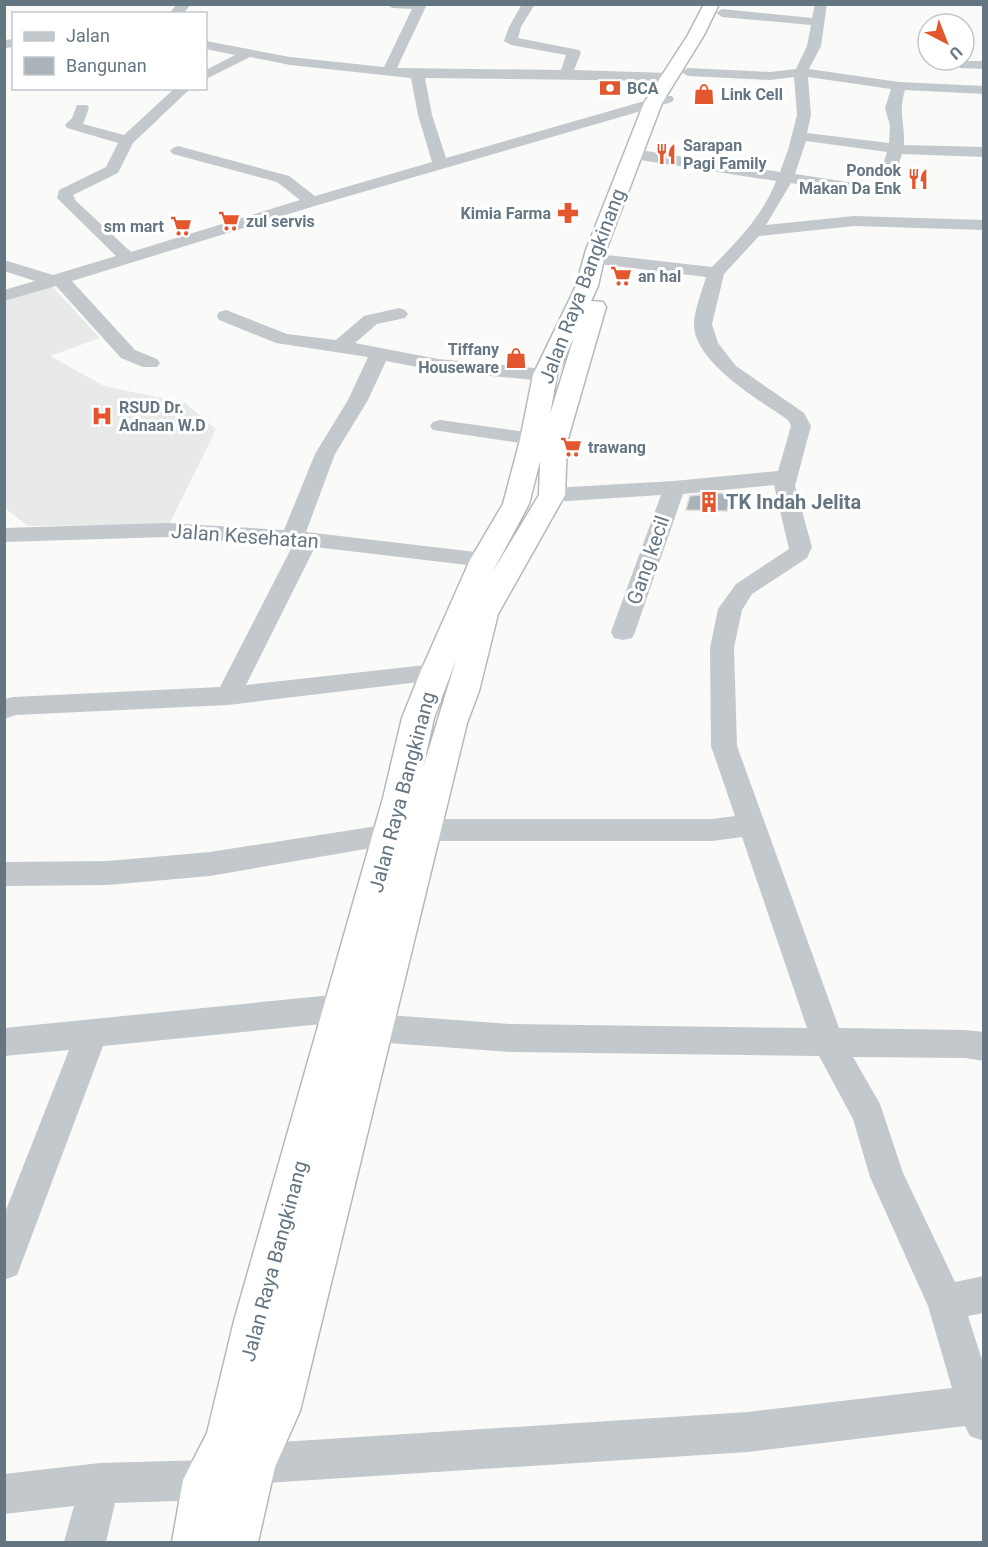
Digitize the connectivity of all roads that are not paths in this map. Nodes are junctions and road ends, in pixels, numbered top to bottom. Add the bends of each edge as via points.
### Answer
1 (392, 4) edge
2 (529, 4) edge
3 (821, 4) edge
4 (420, 5) edge
5 (720, 7) edge
6 (818, 22) junction
7 (207, 45) edge
8 (246, 54) junction
9 (389, 71) junction
10 (801, 72) junction
11 (207, 74) edge
12 (417, 74) junction
13 (566, 74) junction
14 (899, 86) junction
15 (669, 88) junction
16 (182, 90) edge
17 (984, 90) edge
18 (82, 108) dead end
19 (799, 136) junction
20 (128, 141) junction
21 (896, 148) junction
22 (178, 151) dead end
23 (984, 152) edge
24 (640, 155) junction
25 (440, 164) junction
26 (700, 164) junction
27 (889, 170) dead end
28 (786, 177) junction
29 (691, 182) dead end
30 (861, 189) dead end
31 (312, 202) junction
32 (984, 225) edge
33 (752, 232) junction
34 (129, 259) junction
35 (4, 265) edge
36 (716, 273) junction
37 (599, 278) junction
38 (57, 280) junction
39 (4, 296) edge
40 (399, 314) dead end
41 (226, 316) dead end
42 (340, 346) junction
43 (379, 354) junction
44 (150, 363) dead end
45 (545, 375) junction
46 (440, 426) dead end
47 (543, 441) junction
48 (785, 477) junction
49 (674, 488) junction
50 (552, 495) junction
51 (4, 535) edge
52 (300, 538) junction
53 (484, 560) junction
54 (623, 632) dead end
55 (435, 673) junction
56 (228, 696) junction
57 (4, 710) edge
58 (418, 718) junction
59 (452, 723) junction
60 (752, 825) junction
61 (426, 830) junction
62 (390, 835) junction
63 (4, 874) edge
64 (342, 1008) junction
65 (374, 1028) junction
66 (92, 1033) junction
67 (4, 1042) edge
68 (829, 1044) junction
69 (984, 1047) edge
70 (4, 1262) edge
71 (984, 1294) edge
72 (946, 1303) junction
73 (257, 1405) junction
74 (980, 1413) edge
75 (252, 1464) junction
76 (208, 1480) junction
77 (100, 1483) junction
78 (4, 1494) edge
79 (85, 1542) edge
80 (197, 1542) edge
81 (233, 1542) edge

1 - 4 street
2 - 13 street via 511,41 574,53
3 - 6 street
4 - 9 street
5 - 6 street
5 - 15 highway, Jalan Raya Bangkinang
6 - 10 street via 814,46
7 - 8 street
8 - 9 street
8 - 11 street
9 - 12 street
10 - 14 street
10 - 15 street
10 - 19 street via 804,115
12 - 13 street
12 - 25 street
13 - 15 street
14 - 17 street
14 - 21 street via 892,108 897,126
15 - 24 highway, Jalan Raya Bangkinang
15 - 25 street
15 - 37 highway, Jalan Raya Bangkinang via 596,250
16 - 20 street
18 - 20 street via 79,120 72,125
19 - 21 street
19 - 28 street
20 - 34 street via 112,170 65,193 64,198
21 - 23 street
21 - 27 street
22 - 31 street via 283,179
24 - 26 street
24 - 37 highway, Jalan Raya Bangkinang
25 - 31 street
26 - 28 street
26 - 29 street
28 - 30 street
28 - 33 street
31 - 34 street
32 - 33 street via 854,221
33 - 36 street
34 - 38 street
35 - 38 street
36 - 37 street
36 - 48 street via 703,324 709,344 729,370 797,417 801,426
37 - 45 highway, Jalan Raya Bangkinang
37 - 47 highway, Jalan Raya Bangkinang
38 - 39 street
38 - 44 street via 128,354
40 - 42 street via 371,320
41 - 42 street via 283,339
42 - 43 street
43 - 45 street via 438,365
43 - 52 street via 358,400 329,445
45 - 47 highway, Jalan Raya Bangkinang
46 - 47 street
47 - 50 highway, Jalan Raya Bangkinang
47 - 53 highway, Jalan Raya Bangkinang via 516,504
48 - 49 street
48 - 60 street via 801,547 799,553 744,589 730,609 722,648 724,746
49 - 50 street
49 - 54 street, Gang kecil
50 - 59 highway, Jalan Raya Bangkinang via 483,614
51 - 52 street, Jalan Kesehatan via 167,530
52 - 53 street, Jalan Kesehatan
52 - 56 street
53 - 55 highway, Jalan Raya Bangkinang
55 - 56 street
55 - 58 highway, Jalan Raya Bangkinang
56 - 57 street via 13,706
58 - 59 highway
58 - 62 highway, Jalan Raya Bangkinang
59 - 61 highway, Jalan Raya Bangkinang
60 - 61 street via 712,830
60 - 68 street
61 - 65 highway, Jalan Raya Bangkinang
62 - 63 street via 199,865 108,873
62 - 64 highway, Jalan Raya Bangkinang
64 - 66 street
64 - 73 highway, Jalan Raya Bangkinang
65 - 68 street via 511,1038
65 - 73 highway, Jalan Raya Bangkinang
66 - 67 street
66 - 70 street
68 - 69 street
68 - 72 street via 868,1114 887,1177
71 - 72 street
72 - 74 street
73 - 75 highway, Jalan Raya Bangkinang
73 - 76 highway, Jalan Raya Bangkinang via 229,1441
74 - 75 street
75 - 81 highway, Jalan Raya Bangkinang
76 - 77 street
76 - 80 highway, Jalan Raya Bangkinang
77 - 78 street
77 - 79 street

